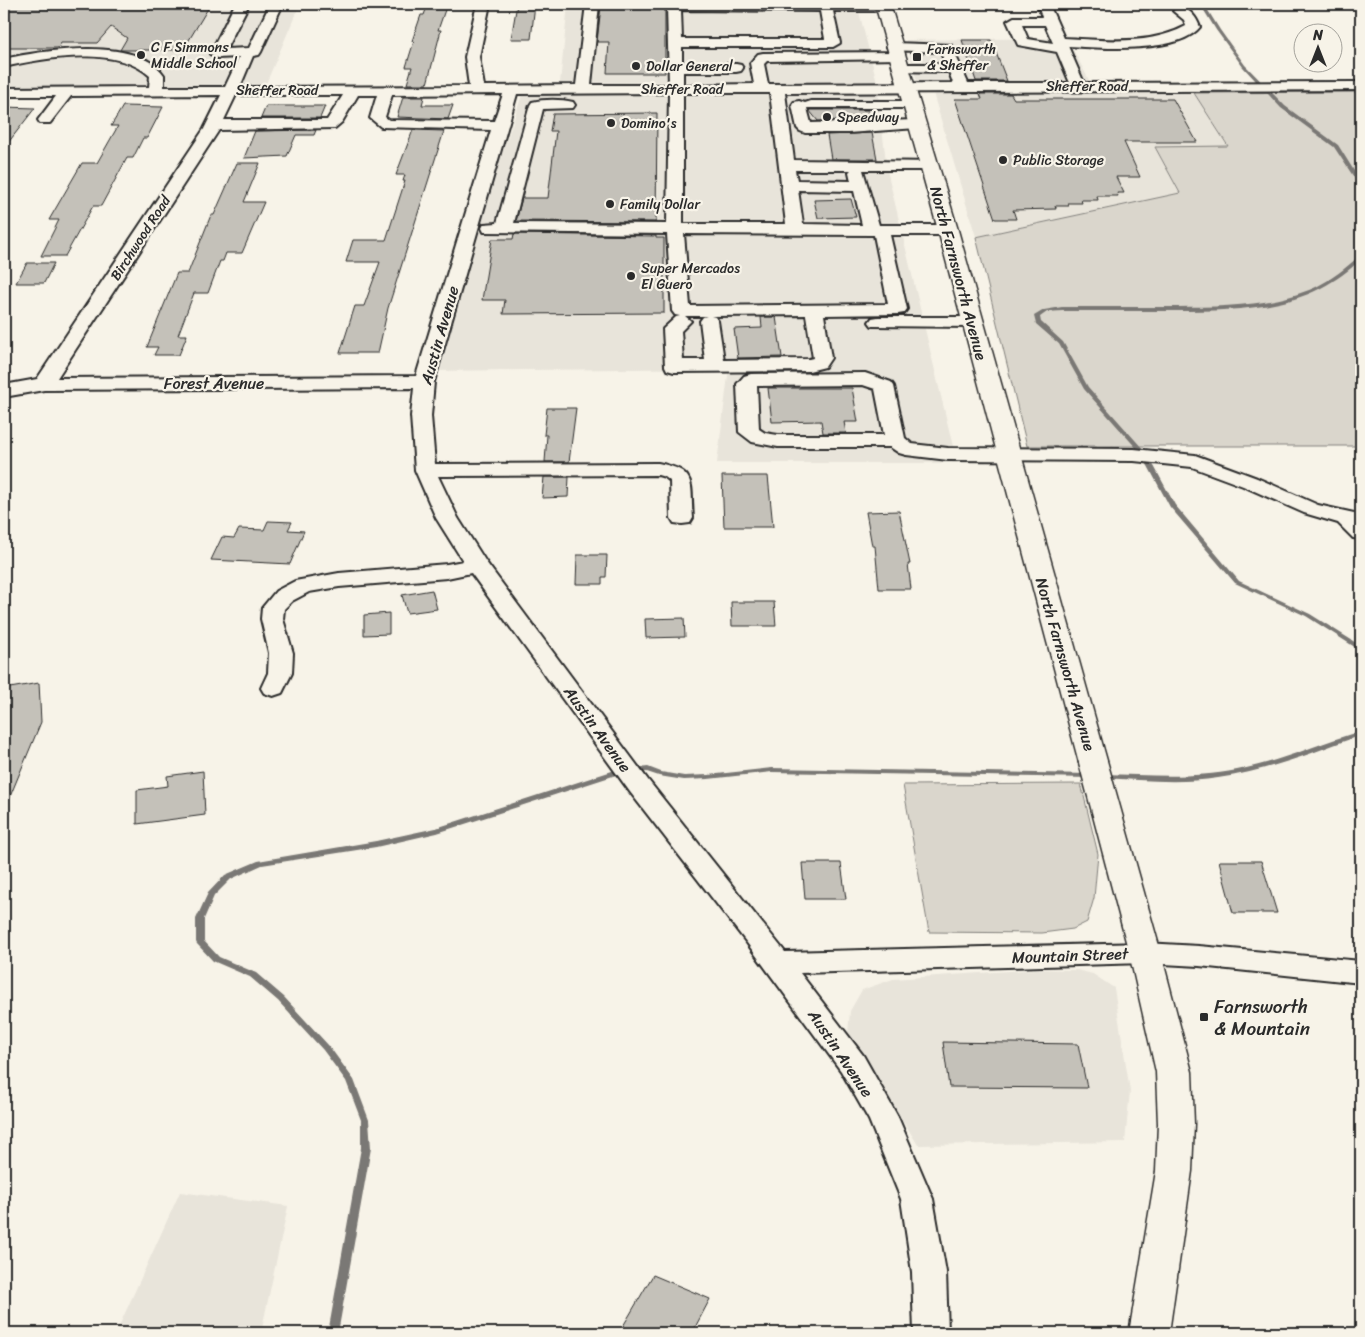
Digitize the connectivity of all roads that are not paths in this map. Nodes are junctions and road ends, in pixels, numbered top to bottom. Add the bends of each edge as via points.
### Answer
1 (242, 4) edge
2 (276, 4) edge
3 (483, 4) edge
4 (592, 4) edge
5 (1043, 4) edge
6 (825, 5) edge
7 (882, 5) edge
8 (1180, 12) dead end
9 (1050, 21) junction
10 (1062, 45) junction
11 (248, 54) junction
12 (675, 55) junction
13 (850, 56) junction
14 (764, 57) junction
15 (897, 57) junction
16 (734, 62) dead end
17 (4, 63) edge
18 (954, 68) junction
19 (773, 70) dead end
20 (852, 70) dead end
21 (1078, 86) junction
22 (1361, 86) edge
23 (962, 87) junction
24 (769, 88) junction
25 (812, 88) junction
26 (859, 88) junction
27 (906, 88) junction
28 (583, 89) junction
29 (676, 89) junction
30 (353, 90) junction
31 (386, 90) junction
32 (477, 90) junction
33 (511, 90) junction
34 (67, 91) junction
35 (155, 91) junction
36 (231, 91) junction
37 (4, 92) edge
38 (760, 104) dead end
39 (779, 104) junction
40 (799, 104) junction
41 (814, 104) junction
42 (586, 105) dead end
43 (656, 105) dead end
44 (676, 105) junction
45 (695, 105) dead end
46 (865, 105) junction
47 (912, 105) junction
48 (46, 120) dead end
49 (804, 124) junction
50 (917, 124) junction
51 (214, 125) junction
52 (498, 132) junction
53 (783, 133) junction
54 (528, 139) junction
55 (864, 140) dead end
56 (787, 165) junction
57 (856, 165) junction
58 (929, 166) junction
59 (483, 184) junction
60 (516, 185) junction
61 (790, 185) junction
62 (861, 186) junction
63 (471, 228) junction
64 (504, 228) junction
65 (675, 228) junction
66 (795, 229) junction
67 (877, 230) junction
68 (948, 230) junction
69 (681, 316) junction
70 (815, 316) junction
71 (709, 322) junction
72 (972, 322) junction
73 (715, 365) junction
74 (424, 382) junction
75 (44, 384) junction
76 (4, 391) edge
77 (895, 441) junction
78 (1008, 455) junction
79 (425, 470) junction
80 (682, 518) dead end
81 (1361, 533) edge
82 (478, 565) junction
83 (273, 688) dead end
84 (1145, 953) junction
85 (777, 963) junction
86 (1361, 972) edge
87 (931, 1333) edge
88 (1149, 1333) edge

1 - 11 street via 217,54
2 - 11 street, Birchwood Road via 254,52
3 - 32 street via 472,56
4 - 28 street
5 - 9 street
6 - 7 street
6 - 12 street via 833,43
6 - 12 street via 674,6
7 - 15 main road, North Farnsworth Avenue
8 - 10 street via 1190,18 1193,27 1168,40
9 - 10 street
9 - 10 street via 1014,21 1023,42
10 - 21 street
11 - 36 street, Birchwood Road
12 - 16 street
12 - 29 street
13 - 14 street
13 - 15 street
13 - 20 street
14 - 19 street via 770,60 769,66
14 - 24 street via 757,63
15 - 18 street
15 - 18 street via 946,48
15 - 27 main road, North Farnsworth Avenue
17 - 35 street via 56,54 116,56 152,69 158,81
18 - 23 street
21 - 22 street, Sheffer Road
21 - 23 street, Sheffer Road
23 - 27 street, Sheffer Road
24 - 25 street, Sheffer Road
24 - 29 street, Sheffer Road
24 - 39 street
25 - 26 street, Sheffer Road
25 - 41 street
26 - 27 street, Sheffer Road
26 - 46 street
27 - 47 main road, North Farnsworth Avenue
28 - 29 street, Sheffer Road
28 - 33 street, Sheffer Road
29 - 44 street
30 - 31 street, Sheffer Road
30 - 36 street, Sheffer Road
30 - 51 street via 335,122 330,125
31 - 32 street, Sheffer Road
31 - 52 street via 377,118 386,124
32 - 33 street, Sheffer Road
33 - 52 street, Austin Avenue
34 - 35 street, Sheffer Road
34 - 37 street, Sheffer Road
34 - 48 street
35 - 36 street, Sheffer Road
36 - 51 street, Birchwood Road
38 - 39 street
39 - 40 street
39 - 53 street
40 - 41 street
40 - 49 street
41 - 46 street
42 - 54 street via 537,105
43 - 44 street
44 - 45 street
44 - 65 street
46 - 47 street
47 - 50 main road, North Farnsworth Avenue
49 - 50 street via 805,128
49 - 53 street
50 - 58 main road, North Farnsworth Avenue
51 - 75 street, Birchwood Road
52 - 54 street
52 - 59 street, Austin Avenue
53 - 55 street
53 - 56 street
54 - 60 street
56 - 57 street
56 - 61 street
57 - 58 street
57 - 62 street
58 - 68 main road, North Farnsworth Avenue
59 - 60 street
59 - 63 street, Austin Avenue
60 - 64 street
61 - 62 street
61 - 66 street
62 - 67 street
63 - 64 street
63 - 74 street, Austin Avenue
64 - 65 street
65 - 66 street
65 - 69 street
66 - 67 street
67 - 68 street
67 - 70 street via 898,309
68 - 72 main road, North Farnsworth Avenue
69 - 70 street
69 - 71 street
69 - 73 street via 672,329 674,366
70 - 71 street
70 - 72 street
70 - 73 street via 822,358 818,363
71 - 73 street
72 - 78 main road, North Farnsworth Avenue
74 - 75 street, Forest Avenue
74 - 79 street, Austin Avenue via 421,416
75 - 76 street, Forest Avenue
77 - 77 street via 884,386 876,382 865,379 751,380 747,384 749,432 758,438 778,441
77 - 78 street via 906,449 948,454
78 - 81 street via 1134,455 1195,461 1311,508 1346,518
78 - 84 main road, North Farnsworth Avenue
79 - 80 street via 658,469 672,472 680,480
79 - 82 street, Austin Avenue via 446,518
82 - 83 street via 447,571 339,580 303,586 284,596 273,608 280,673
82 - 85 street, Austin Avenue via 639,786
84 - 85 street, Mountain Street
84 - 86 street, Mountain Street
84 - 88 main road, North Farnsworth Avenue via 1174,1072 1176,1124 1174,1171
85 - 87 street, Austin Avenue via 852,1063 884,1117 917,1199 929,1272

